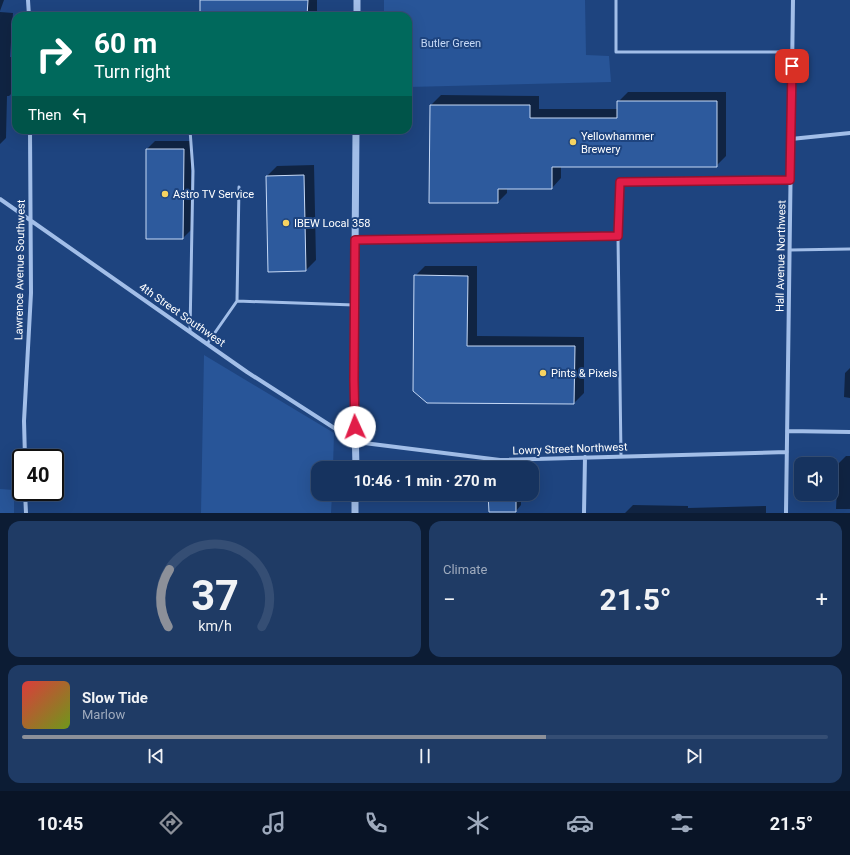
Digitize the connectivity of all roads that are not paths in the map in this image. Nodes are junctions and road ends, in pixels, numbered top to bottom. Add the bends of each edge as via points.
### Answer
1 (28, 0) edge
2 (357, 0) edge
3 (616, 0) edge
4 (793, 0) edge
5 (29, 12) edge
6 (357, 12) edge
7 (792, 52) junction
8 (850, 133) edge
9 (30, 134) edge
10 (190, 134) edge
11 (356, 134) edge
12 (791, 139) junction
13 (790, 180) junction
14 (239, 187) dead end
15 (0, 199) edge
16 (30, 219) junction
17 (618, 236) junction
18 (355, 240) junction
19 (850, 249) edge
20 (790, 250) junction
21 (237, 301) junction
22 (354, 305) junction
23 (190, 332) junction
24 (207, 344) junction
25 (787, 431) junction
26 (850, 432) edge
27 (356, 442) junction
28 (25, 449) edge
29 (787, 452) junction
30 (622, 456) junction
31 (586, 457) junction
32 (356, 461) edge
33 (25, 501) edge
34 (356, 501) edge
35 (26, 513) edge
36 (356, 513) edge
37 (584, 513) edge
38 (786, 513) edge

1 - 5 street
2 - 6 street
3 - 7 lane via 616,52
4 - 7 street, Hall Avenue Northwest
7 - 12 street, Hall Avenue Northwest
8 - 12 street
9 - 16 street, Lawrence Avenue Southwest
10 - 23 lane via 193,172
11 - 18 street
12 - 13 street, Hall Avenue Northwest
13 - 17 lane via 620,182
13 - 20 street, Hall Avenue Northwest
14 - 21 lane
15 - 16 street, 4th Street Southwest
16 - 23 street, 4th Street Southwest
16 - 28 street, Lawrence Avenue Southwest via 31,293
17 - 18 lane
17 - 30 lane
18 - 22 street
19 - 20 lane
20 - 25 street, Hall Avenue Northwest
21 - 22 lane
21 - 24 lane
22 - 27 street
23 - 24 street, 4th Street Southwest
24 - 27 street, 4th Street Southwest
25 - 26 street
25 - 29 street, Hall Avenue Northwest
27 - 31 street, Lowry Street Northwest via 500,460
27 - 32 street
29 - 30 street, Lowry Street Northwest
29 - 38 street, Hall Avenue Northwest
30 - 31 street, Lowry Street Northwest
31 - 37 street
33 - 35 street
34 - 36 street

